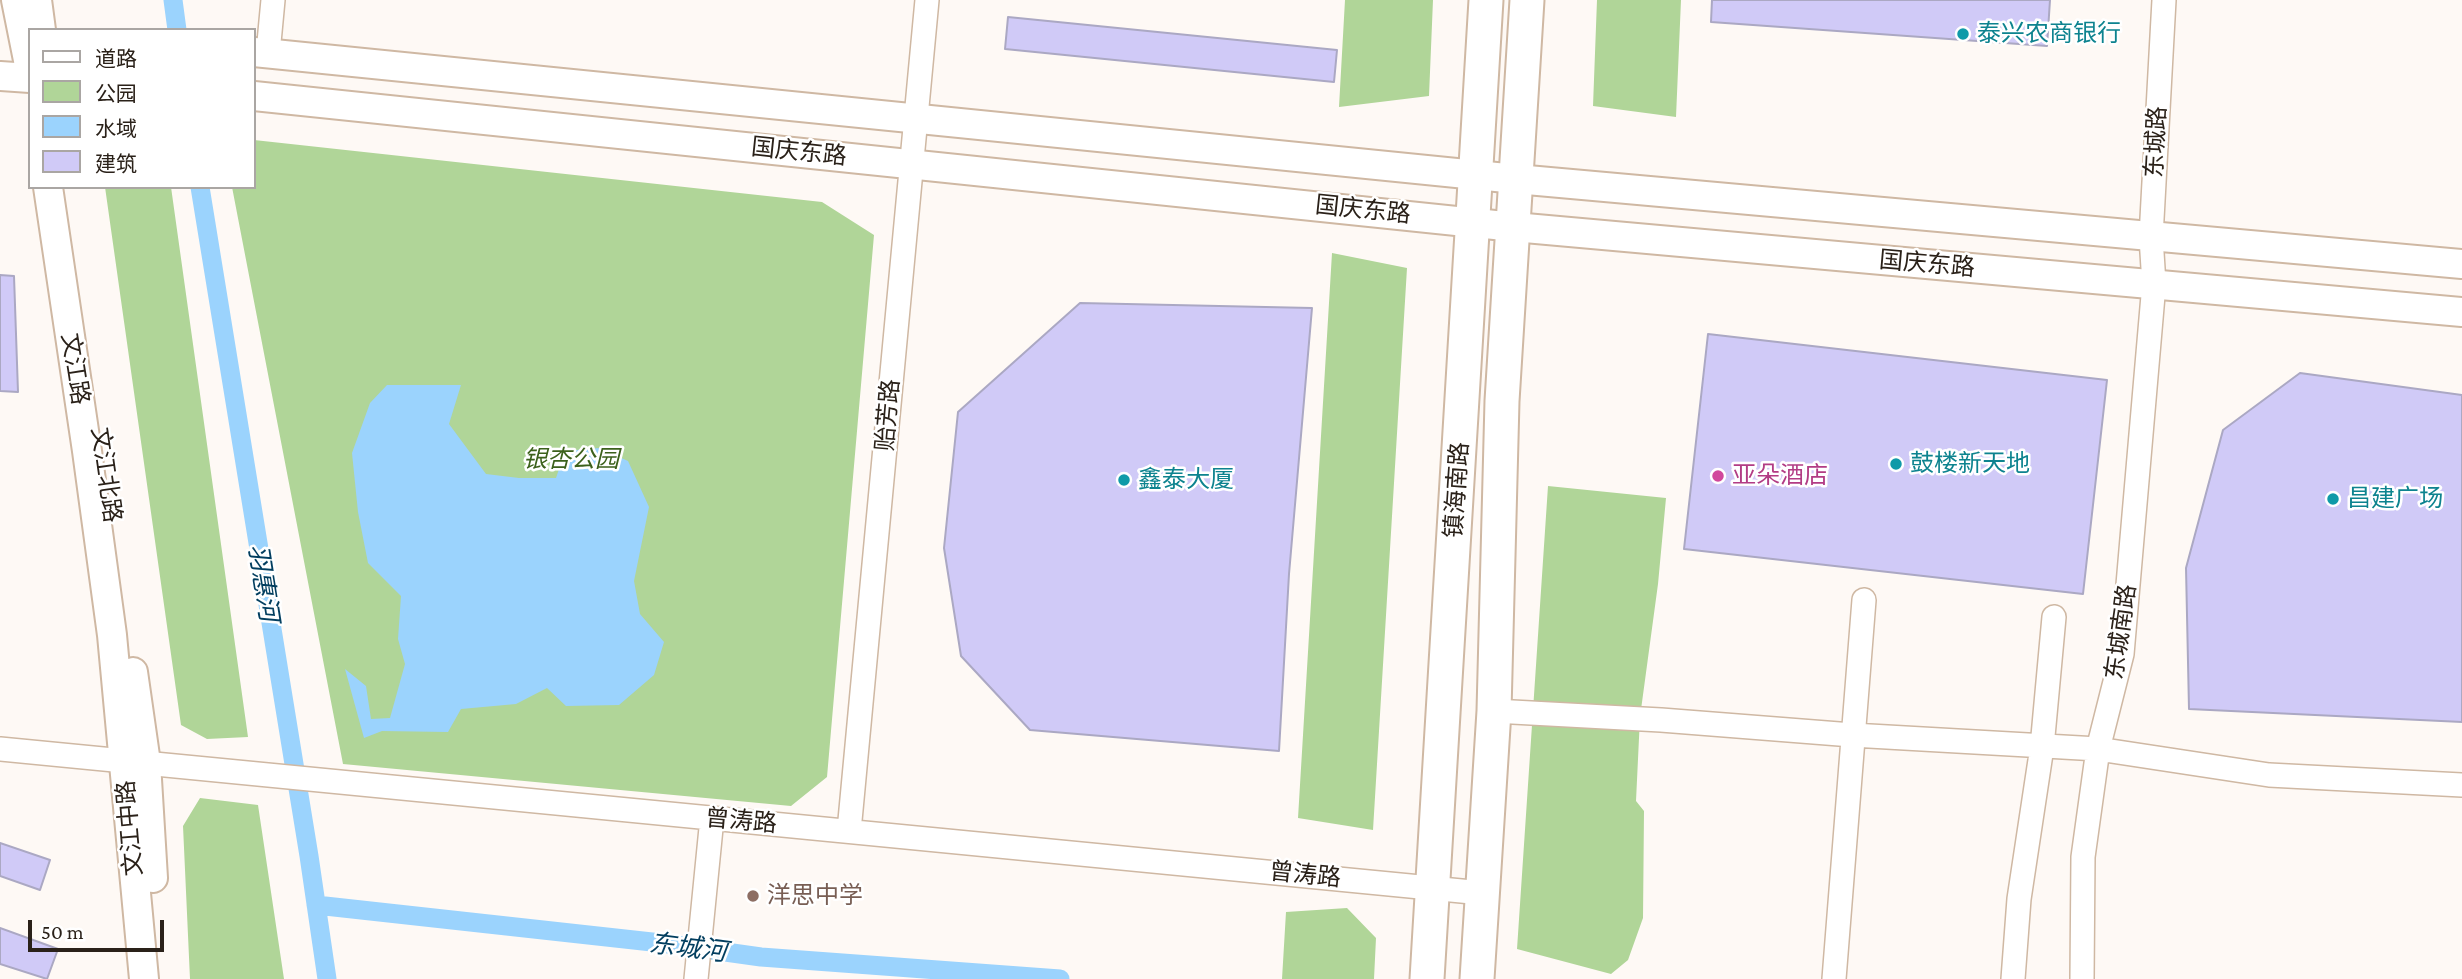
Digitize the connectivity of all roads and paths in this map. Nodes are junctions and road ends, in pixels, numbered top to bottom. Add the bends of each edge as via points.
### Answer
1 (16, 0) edge
2 (37, 0) edge
3 (273, 0) edge
4 (927, 0) edge
5 (1486, 0) edge
6 (1527, 0) edge
7 (2164, 0) edge
8 (23, 30) edge
9 (261, 52) edge
10 (28, 59) edge
11 (0, 76) edge
12 (28, 78) edge
13 (259, 97) edge
14 (916, 117) junction
15 (911, 164) junction
16 (1476, 174) junction
17 (1516, 178) junction
18 (48, 189) edge
19 (66, 189) edge
20 (1474, 222) junction
21 (1514, 228) junction
22 (2151, 237) junction
23 (2462, 264) edge
24 (2154, 284) junction
25 (2462, 312) edge
26 (1864, 600) dead end
27 (2054, 617) dead end
28 (1494, 711) junction
29 (1852, 735) junction
30 (2042, 747) junction
31 (0, 749) edge
32 (2098, 749) junction
33 (135, 762) junction
34 (2462, 785) edge
35 (712, 818) junction
36 (849, 831) junction
37 (1432, 887) junction
38 (1482, 892) junction
39 (144, 979) edge
40 (160, 979) edge
41 (696, 979) edge
42 (1427, 979) edge
43 (1478, 979) edge
44 (1834, 979) edge
45 (2013, 979) edge
46 (2082, 979) edge

1 - 8 main road
2 - 8 main road
3 - 9 street
4 - 14 street, 贻芳路
5 - 16 highway, 镇海南路
6 - 17 highway, 镇海南路
7 - 22 street, 东城路
8 - 10 main road
9 - 14 main road, 国庆东路
11 - 12 main road
13 - 15 main road, 国庆东路
14 - 15 street, 贻芳路
14 - 16 main road, 国庆东路
15 - 20 main road, 国庆东路
15 - 36 street, 贻芳路
16 - 17 main road, 国庆东路
16 - 20 highway, 镇海南路
17 - 21 highway, 镇海南路
17 - 22 main road, 国庆东路
18 - 33 main road, 文江路 via 112,635
19 - 33 main road, 文江北路
20 - 21 main road, 国庆东路
20 - 37 highway, 镇海南路
21 - 24 main road, 国庆东路
21 - 28 highway, 镇海南路 via 1502,401
22 - 23 main road, 国庆东路
22 - 24 street, 东城路
24 - 25 main road, 国庆东路
24 - 32 street, 东城南路 via 2122,653
26 - 29 street
27 - 30 street
28 - 29 street
28 - 38 highway, 镇海南路
29 - 30 street
29 - 44 street
30 - 32 street
30 - 45 street
31 - 33 street, 曾涛路
32 - 34 street via 2269,775
32 - 46 street, 东城南路 via 2083,857
33 - 35 street, 曾涛路
33 - 39 main road, 文江中路
33 - 40 main road, 文江中路
35 - 36 street, 曾涛路
35 - 41 street
36 - 37 street, 曾涛路
37 - 38 street, 曾涛路
37 - 42 highway, 镇海南路
38 - 43 highway, 镇海南路

